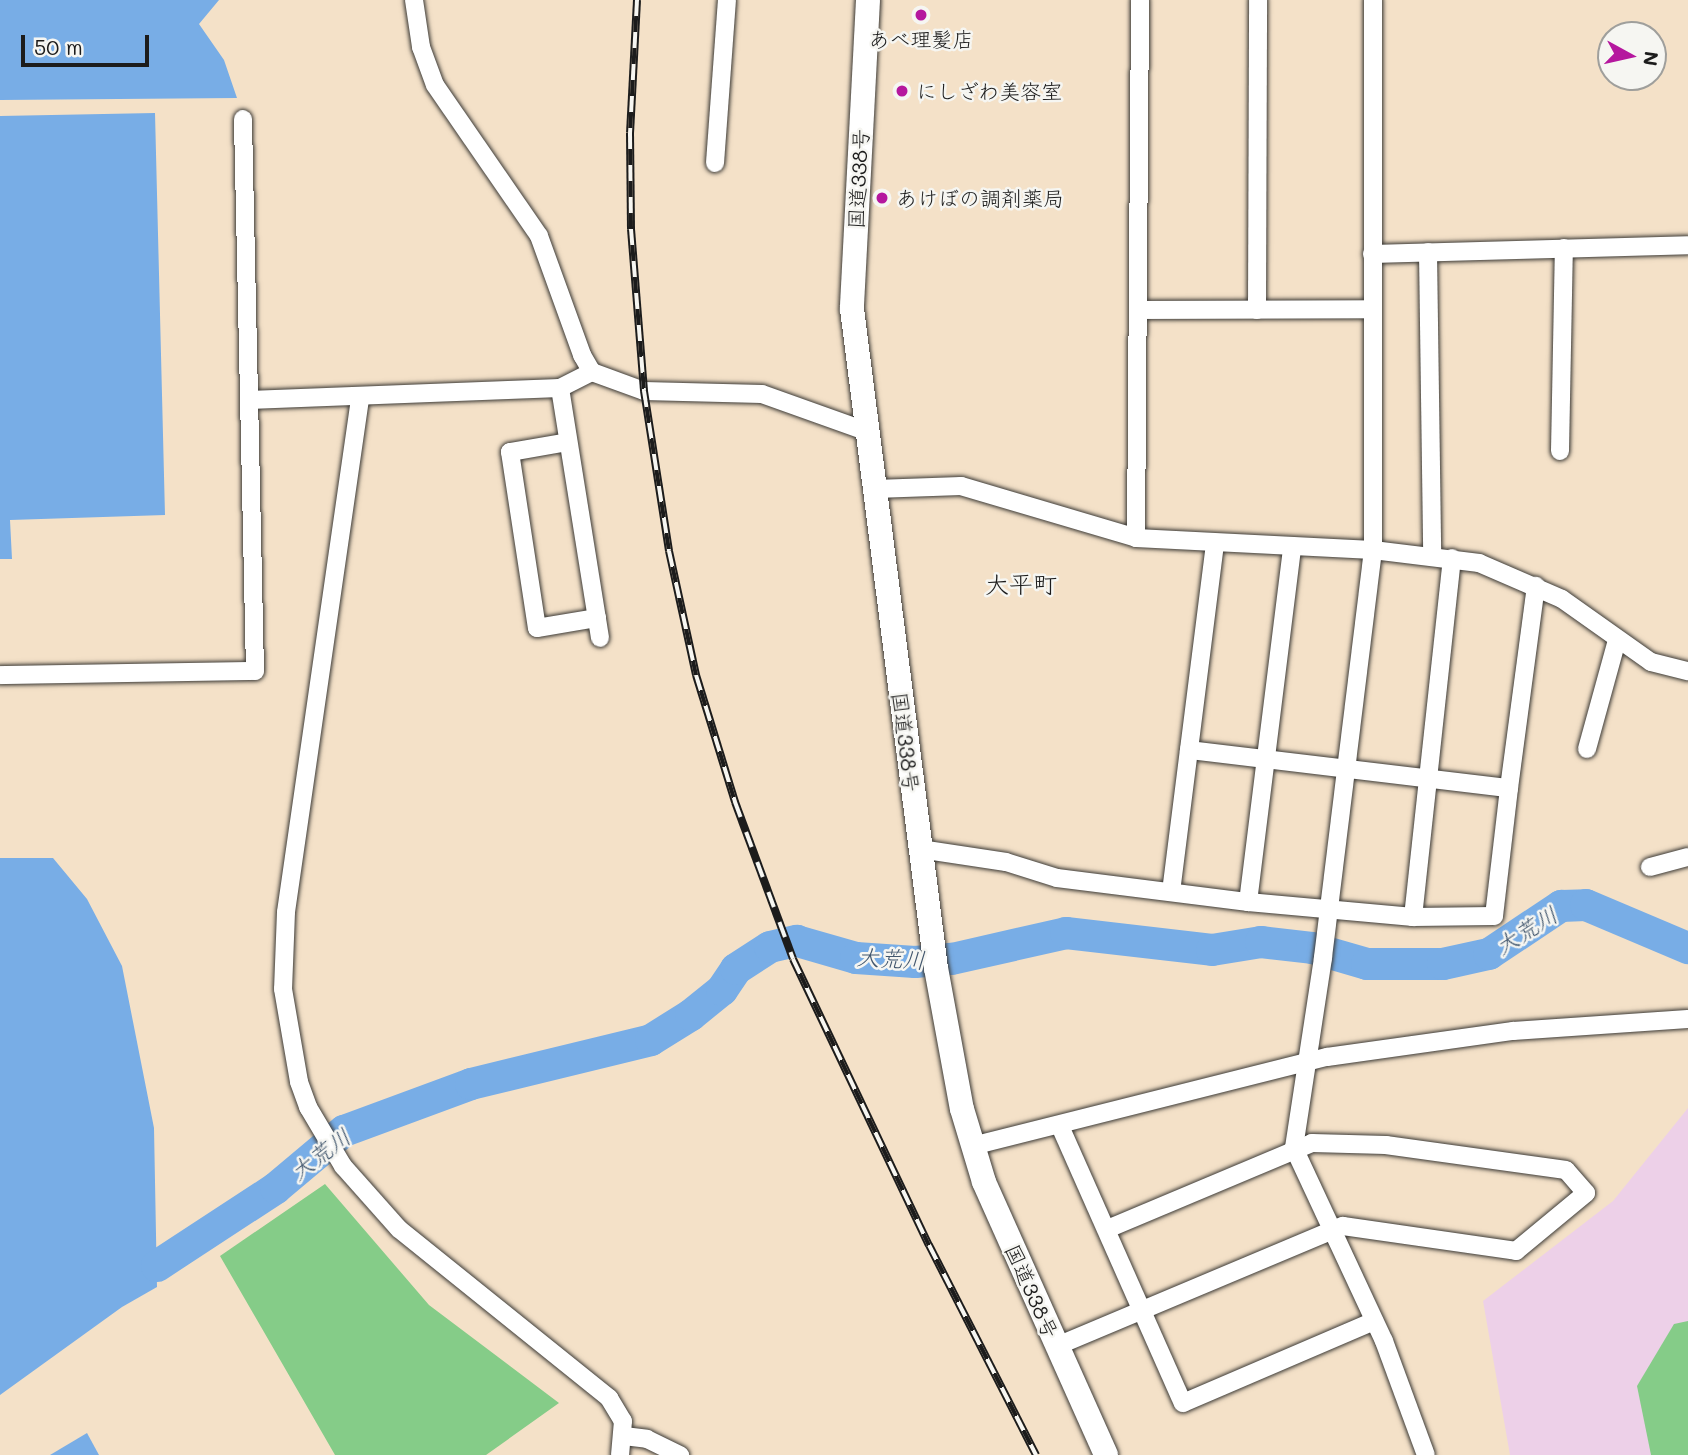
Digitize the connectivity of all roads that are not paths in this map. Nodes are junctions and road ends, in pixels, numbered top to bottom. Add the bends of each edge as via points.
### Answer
1 (414, 0) edge
2 (727, 0) edge
3 (868, 0) edge
4 (1140, 0) edge
5 (1258, 0) edge
6 (1373, 0) edge
7 (243, 119) dead end
8 (715, 163) dead end
9 (1688, 245) edge
10 (1564, 248) junction
11 (1429, 252) junction
12 (1373, 254) junction
13 (1372, 309) junction
14 (1141, 310) junction
15 (1257, 310) junction
16 (592, 372) junction
17 (560, 388) junction
18 (360, 398) junction
19 (249, 400) junction
20 (866, 431) junction
21 (568, 442) junction
22 (1560, 451) dead end
23 (875, 489) junction
24 (1136, 538) junction
25 (1215, 543) junction
26 (1292, 547) junction
27 (1373, 550) junction
28 (1432, 555) junction
29 (1452, 558) junction
30 (1536, 586) junction
31 (597, 618) junction
32 (600, 638) dead end
33 (1617, 640) junction
34 (1688, 671) edge
35 (0, 675) edge
36 (1587, 749) dead end
37 (1189, 750) junction
38 (1266, 760) junction
39 (1347, 769) junction
40 (1426, 778) junction
41 (1509, 788) junction
42 (920, 849) junction
43 (1688, 857) edge
44 (1650, 867) dead end
45 (1171, 892) junction
46 (1248, 902) junction
47 (1329, 911) junction
48 (1413, 917) junction
49 (1688, 1019) edge
50 (1309, 1061) junction
51 (1060, 1126) junction
52 (972, 1146) junction
53 (1294, 1148) junction
54 (1107, 1229) junction
55 (1332, 1231) junction
56 (1145, 1311) junction
57 (1374, 1321) junction
58 (1057, 1346) junction
59 (624, 1436) junction
60 (620, 1455) edge
61 (680, 1455) edge
62 (1106, 1455) edge
63 (1426, 1455) edge

1 - 16 street via 421,47 435,85 539,236
2 - 8 street
3 - 20 highway, 国道338号 via 852,309
4 - 14 street
5 - 15 street
6 - 12 street
7 - 19 street
9 - 10 street
10 - 11 street
10 - 22 street
11 - 12 street
11 - 28 street
12 - 13 street
13 - 15 street
13 - 27 street
14 - 15 street
14 - 24 street
16 - 17 street
16 - 20 street via 644,391 762,394
17 - 18 street
17 - 21 street
18 - 19 street
18 - 59 street via 286,912 283,989 290,1042 309,1107 343,1166 399,1229 609,1398 623,1421
19 - 35 street via 256,671
20 - 23 highway, 国道338号
21 - 31 street
21 - 31 street via 510,452 537,628
23 - 24 street via 961,486
23 - 42 highway, 国道338号
24 - 25 street
25 - 26 street
25 - 37 street
26 - 27 street
26 - 38 street
27 - 28 street
27 - 39 street
28 - 29 street
29 - 30 street
29 - 40 street
30 - 33 street
30 - 41 street
31 - 32 street
33 - 34 street via 1651,662
33 - 36 street
37 - 38 street
37 - 45 street
38 - 39 street
38 - 46 street
39 - 40 street
39 - 47 street
40 - 41 street
40 - 48 street
41 - 48 street via 1494,916
42 - 45 street via 1006,862 1058,878
42 - 52 highway, 国道338号 via 934,959
43 - 44 street
45 - 46 street
46 - 47 street
47 - 48 street
47 - 50 street
49 - 50 street via 1513,1031
50 - 51 street
50 - 53 street
51 - 52 street
51 - 54 street
52 - 58 highway, 国道338号
53 - 54 street
53 - 55 street
53 - 55 street via 1344,1142 1386,1145 1566,1170 1586,1193 1516,1251 1343,1226
54 - 56 street
55 - 56 street
55 - 57 street
56 - 57 street via 1183,1403
56 - 58 street
57 - 63 street
58 - 62 highway, 国道338号
59 - 60 street
59 - 61 street via 647,1439

